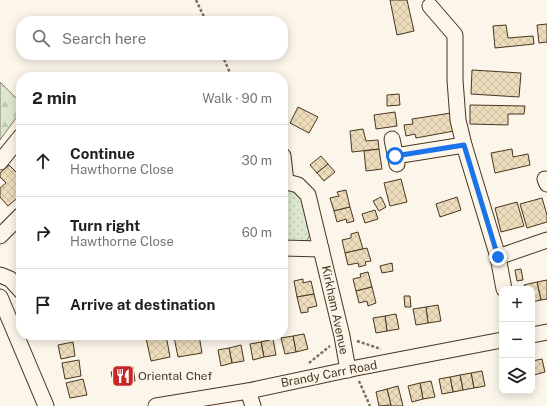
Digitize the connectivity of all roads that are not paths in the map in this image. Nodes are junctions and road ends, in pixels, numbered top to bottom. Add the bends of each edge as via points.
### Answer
1 (430, 6) dead end
2 (392, 139) dead end
3 (16, 142) edge
4 (464, 145) junction
5 (0, 162) edge
6 (288, 183) edge
7 (16, 220) edge
8 (0, 236) edge
9 (547, 240) edge
10 (288, 248) edge
11 (321, 249) junction
12 (498, 257) junction
13 (0, 275) edge
14 (16, 286) edge
15 (503, 286) edge
16 (0, 297) edge
17 (16, 322) edge
18 (13, 327) junction
19 (547, 332) edge
20 (16, 334) edge
21 (535, 334) edge
22 (18, 340) edge
23 (499, 341) edge
24 (352, 369) junction
25 (248, 391) junction
26 (46, 406) edge
27 (156, 406) edge
28 (252, 406) edge

1 - 4 street via 455,35 458,120
2 - 4 street via 396,160
3 - 5 street
4 - 12 street
6 - 11 street, Kirkham Avenue via 298,185 308,195
7 - 8 street
9 - 12 street
10 - 11 street, Kirkham Avenue
11 - 24 street, Kirkham Avenue
12 - 15 street
13 - 14 street via 10,279
16 - 18 street
17 - 18 street
18 - 20 street
19 - 21 street
22 - 26 street
23 - 24 street, Brandy Carr Road
24 - 25 street, Brandy Carr Road
25 - 27 street, Brandy Carr Road
25 - 28 street

